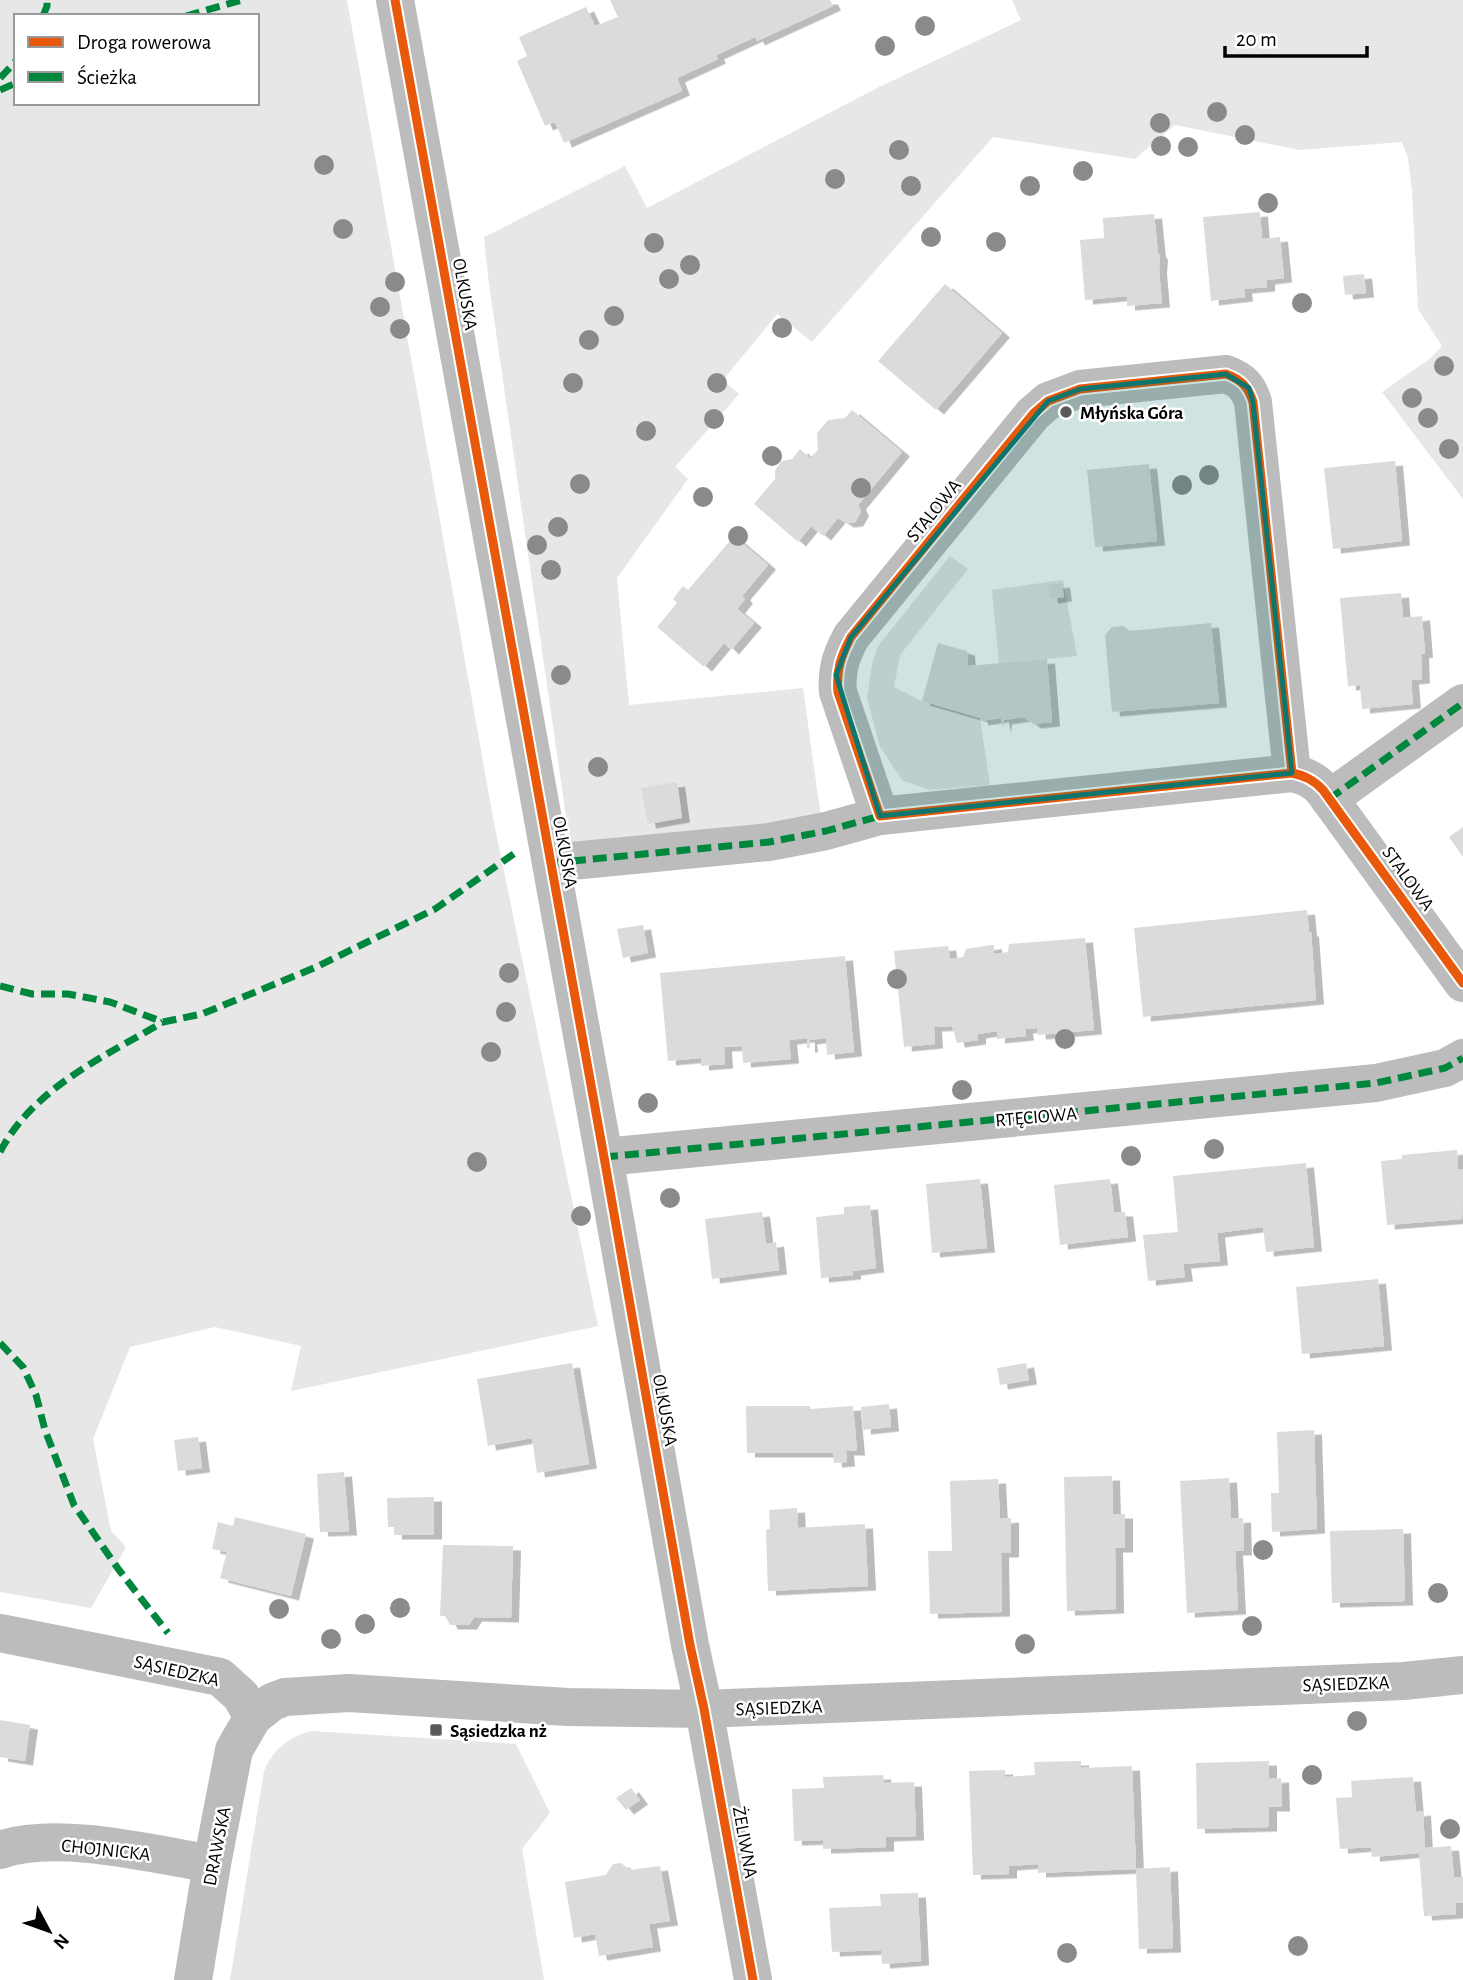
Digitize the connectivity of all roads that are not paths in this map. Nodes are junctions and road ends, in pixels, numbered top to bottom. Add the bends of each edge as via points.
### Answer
1 (395, 0) edge
2 (1463, 703) edge
3 (1292, 773) junction
4 (1329, 799) junction
5 (880, 816) junction
6 (551, 863) junction
7 (1463, 982) edge
8 (1463, 1058) edge
9 (604, 1157) junction
10 (0, 1633) edge
11 (1463, 1675) edge
12 (704, 1709) junction
13 (253, 1717) junction
14 (0, 1850) edge
15 (212, 1864) junction
16 (193, 1980) edge
17 (753, 1980) edge

1 - 6 street, OLKUSKA
2 - 4 street
3 - 4 street, STALOWA via 1315,782
3 - 5 street
3 - 5 street, STALOWA via 1255,416 1248,388 1227,374 1093,387 1064,393 1034,414 851,637 841,656 838,692
4 - 7 street, STALOWA
5 - 6 street via 769,842
6 - 9 street, OLKUSKA
8 - 9 street, RTĘCIOWA via 1445,1068 1376,1083
9 - 12 street, OLKUSKA
10 - 13 street, SĄSIEDZKA via 220,1677 241,1696
11 - 12 street, SĄSIEDZKA
12 - 13 street, SĄSIEDZKA via 568,1707 349,1693 285,1697
12 - 17 street, ŻELIWNA
13 - 15 street, DRAWSKA via 234,1751
14 - 15 street, CHOJNICKA via 13,1845 73,1843
15 - 16 street, DRAWSKA

